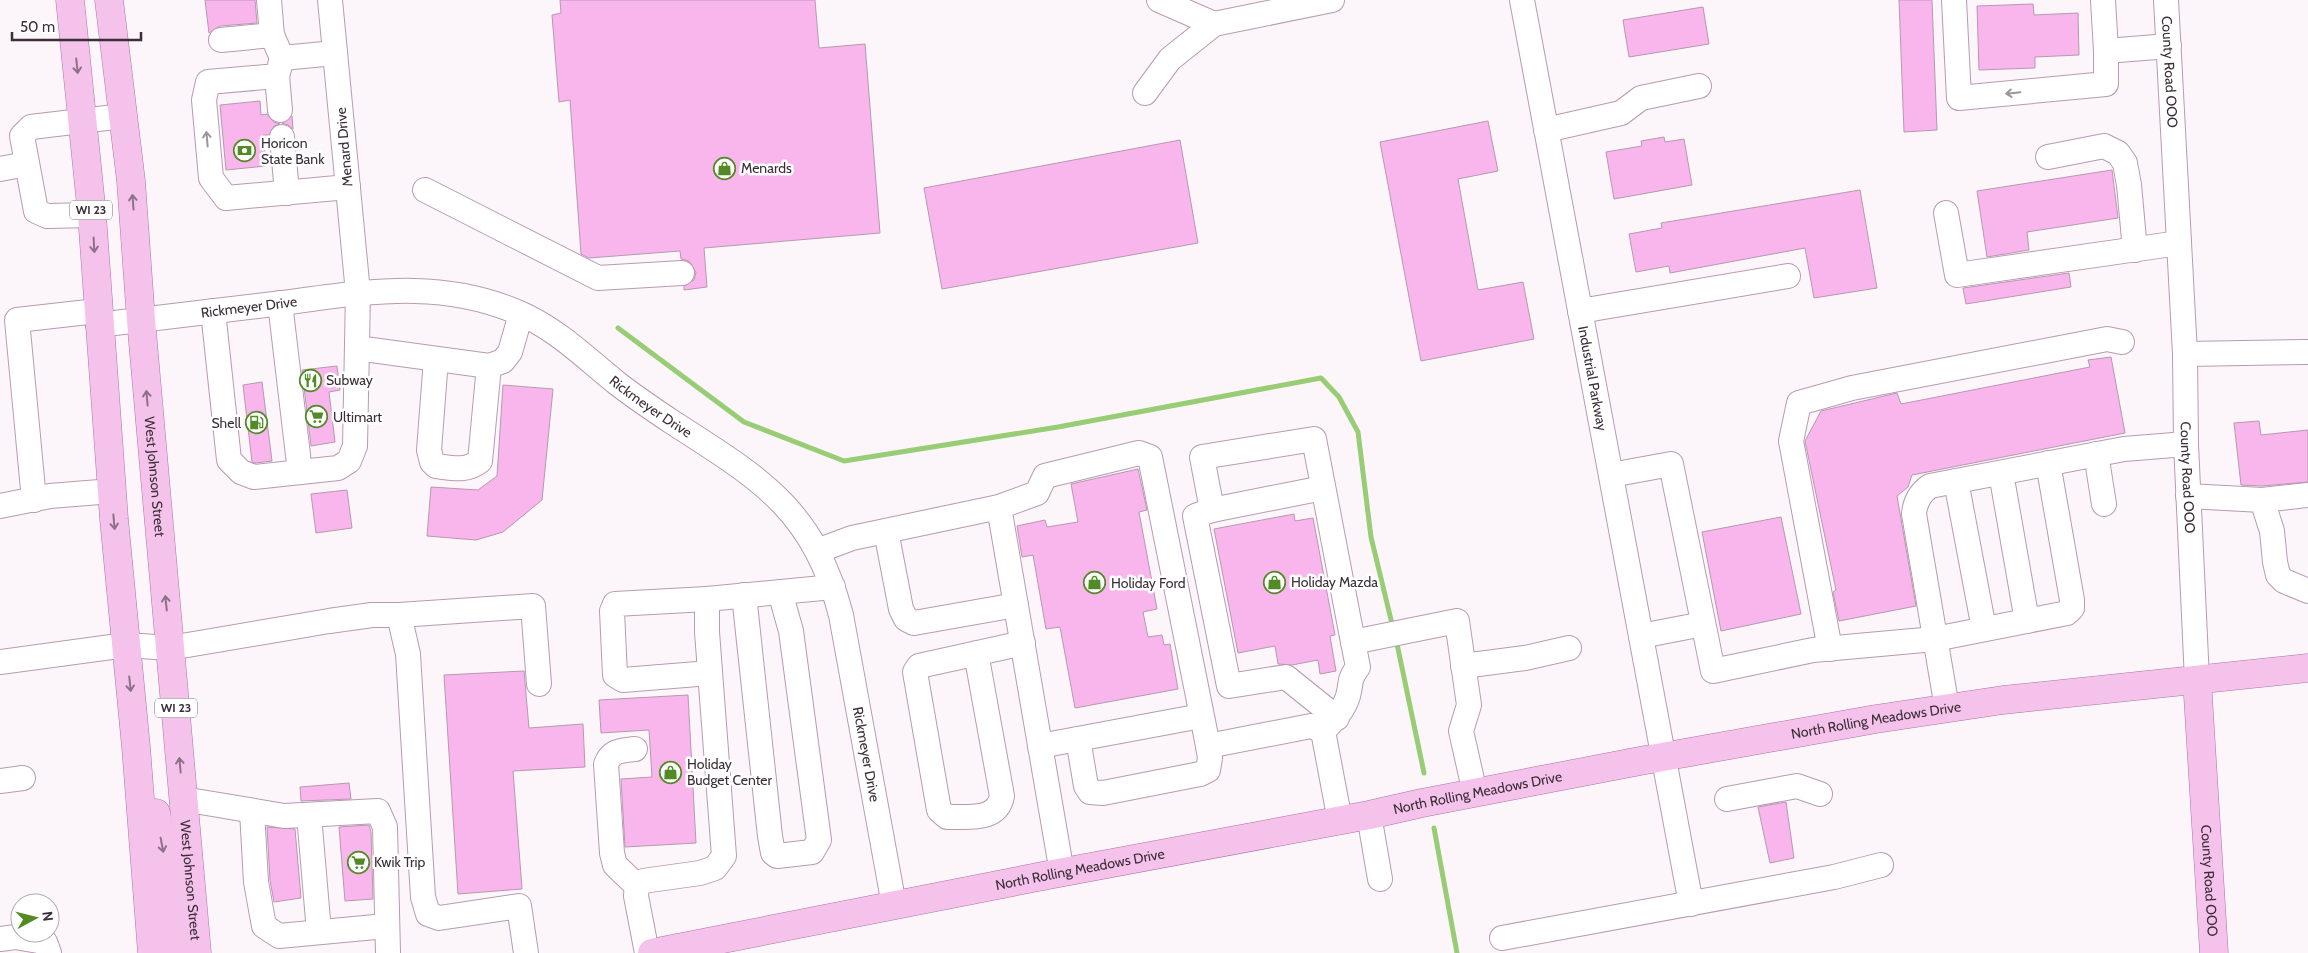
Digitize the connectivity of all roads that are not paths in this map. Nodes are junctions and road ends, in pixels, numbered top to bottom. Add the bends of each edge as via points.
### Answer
1 (70, 0) edge
2 (108, 0) edge
3 (269, 0) edge
4 (330, 0) edge
5 (1159, 0) edge
6 (1332, 0) edge
7 (1522, 0) edge
8 (1954, 0) edge
9 (2103, 0) edge
10 (2166, 0) edge
11 (1214, 24) junction
12 (272, 35) junction
13 (221, 40) dead end
14 (2168, 46) junction
15 (2106, 51) junction
16 (335, 53) junction
17 (280, 67) junction
18 (1699, 86) dead end
19 (1145, 93) dead end
20 (280, 110) dead end
21 (123, 116) junction
22 (83, 121) junction
23 (1546, 130) junction
24 (282, 138) dead end
25 (2048, 157) dead end
26 (27, 164) junction
27 (0, 169) edge
28 (348, 187) junction
29 (426, 190) dead end
30 (287, 193) junction
31 (1946, 213) dead end
32 (92, 215) junction
33 (2179, 243) junction
34 (2135, 250) junction
35 (682, 273) dead end
36 (1788, 276) dead end
37 (358, 293) junction
38 (280, 303) junction
39 (213, 311) junction
40 (1580, 312) junction
41 (521, 314) junction
42 (98, 318) junction
43 (141, 320) junction
44 (2122, 342) dead end
45 (357, 348) junction
46 (2308, 352) edge
47 (2185, 354) junction
48 (436, 359) junction
49 (488, 366) junction
50 (2186, 444) junction
51 (2096, 454) junction
52 (2048, 463) junction
53 (300, 472) junction
54 (2001, 473) junction
55 (1611, 475) junction
56 (1956, 481) junction
57 (1323, 488) junction
58 (112, 491) junction
59 (2308, 495) edge
60 (2188, 496) junction
61 (34, 500) junction
62 (2262, 500) junction
63 (2104, 504) dead end
64 (0, 506) edge
65 (999, 507) junction
66 (1212, 510) junction
67 (886, 531) junction
68 (817, 551) junction
69 (833, 587) junction
70 (2308, 591) edge
71 (780, 592) junction
72 (744, 595) junction
73 (707, 599) junction
74 (1016, 605) junction
75 (399, 615) junction
76 (2027, 621) junction
77 (1703, 624) junction
78 (1984, 629) junction
79 (1641, 636) junction
80 (1935, 639) junction
81 (1353, 642) junction
82 (1023, 643) junction
83 (126, 645) junction
84 (170, 648) junction
85 (1569, 648) dead end
86 (1830, 648) junction
87 (976, 653) junction
88 (0, 662) edge
89 (1464, 666) junction
90 (2308, 668) edge
91 (710, 673) junction
92 (2197, 680) junction
93 (539, 684) dead end
94 (1947, 708) junction
95 (1201, 716) junction
96 (1330, 724) junction
97 (1078, 739) junction
98 (1040, 746) junction
99 (1208, 746) junction
100 (136, 747) junction
101 (634, 749) dead end
102 (1664, 757) junction
103 (23, 778) dead end
104 (0, 781) edge
105 (1475, 793) junction
106 (1820, 794) dead end
107 (183, 799) junction
108 (1728, 799) dead end
109 (252, 811) junction
110 (309, 814) junction
111 (1369, 815) junction
112 (1340, 821) junction
113 (1881, 865) dead end
114 (1062, 873) junction
115 (1380, 879) dead end
116 (637, 886) junction
117 (1691, 904) junction
118 (894, 905) junction
119 (148, 910) junction
120 (386, 926) junction
121 (319, 932) junction
122 (1502, 938) dead end
123 (0, 939) edge
124 (746, 944) edge
125 (50, 953) edge
126 (138, 953) edge
127 (152, 953) edge
128 (176, 953) edge
129 (197, 953) edge
130 (388, 953) edge
131 (526, 953) edge
132 (647, 953) edge
133 (652, 953) edge
134 (2214, 953) edge

1 -> 22 main road, WI 23
2 - 21 main road, West Johnson Street / WI 23
3 - 12 street
4 - 16 street, Menard Drive
5 - 11 street
6 - 11 street
7 - 23 street, Industrial Parkway
15 -> 8 street via 2106,84 1959,98
9 - 15 street
10 - 14 street, County Road OOO
11 - 19 street via 1170,59
12 - 13 street
12 - 17 street
14 - 15 street
14 - 33 street, County Road OOO
16 - 17 street
16 - 28 street, Menard Drive
17 - 20 street
30 -> 17 street via 226,198 211,178 204,100 208,82
18 - 23 street via 1641,98 1621,113
21 - 22 street
43 -> 21 main road, West Johnson Street / WI 23
22 - 26 street via 31,127 22,136
22 - 32 main road, WI 23
23 - 40 street, Industrial Parkway
24 - 30 street
25 - 34 street via 2104,146 2118,153 2129,185
26 - 27 street
26 - 32 street via 36,212 47,216
28 - 30 street
28 - 37 street, Menard Drive
29 - 35 street via 598,278
31 - 34 street via 1957,274
32 -> 42 main road, WI 23
33 - 34 street
33 - 47 street, County Road OOO
36 - 40 street
37 - 38 street, Rickmeyer Drive
37 - 41 street, Rickmeyer Drive via 443,292 483,300
37 - 45 street, Menard Drive
38 - 39 street, Rickmeyer Drive
38 - 53 street
39 - 43 street, Rickmeyer Drive
39 - 53 street, Menard Drive via 229,460 241,472 254,477
40 - 55 street, Industrial Parkway
41 - 49 street via 510,352 503,361
41 - 68 street, Rickmeyer Drive via 556,334 635,396 752,475 792,512
42 - 43 street, Rickmeyer Drive
42 - 58 main road, WI 23
42 - 61 street, Rickmeyer Drive via 18,320
84 -> 43 main road, West Johnson Street / WI 23
44 - 86 street via 2107,339 1852,388 1798,403 1791,441
45 - 48 street
45 - 53 street, Menard Drive via 355,446 349,461 338,468
46 - 47 street
47 - 50 street, County Road OOO
48 - 49 street
48 - 49 street via 429,450 436,466 462,469 480,461
50 - 51 street
50 - 60 street, County Road OOO
51 - 52 street
51 - 63 street
52 - 54 street
52 - 76 street via 2072,608 2067,613
54 - 56 street
54 - 76 street
55 - 77 street via 1671,464
55 - 79 street, Industrial Parkway
56 - 78 street
56 - 80 street via 1925,489 1914,508
57 - 66 street
57 - 66 street via 1314,439 1202,458
57 - 81 street
58 - 61 street
58 -> 83 main road, WI 23
59 - 62 street
60 - 62 street
60 - 92 street, County Road OOO
61 - 64 street
62 - 70 street via 2272,531 2278,575
65 - 67 street
65 - 74 street
65 - 95 street via 1037,493 1045,476 1139,453 1150,457
66 - 96 street via 1196,516 1229,686 1286,677
67 - 68 street via 852,538
67 - 74 street via 906,620 914,623
68 - 69 street, Rickmeyer Drive
69 - 71 street
69 - 118 street, Rickmeyer Drive via 841,615
71 - 72 street
71 - 72 street via 791,631 819,840 812,852 777,856 773,853 770,836
72 - 73 street
73 - 91 street
73 - 91 street via 615,604 612,611 615,675 623,680
74 - 82 street
75 - 84 street via 329,621
75 - 93 street via 534,606
75 - 131 street via 408,654 423,897 428,914 439,918 519,906
76 - 78 street
77 - 79 street
77 - 86 street via 1713,671
78 - 80 street
79 - 102 street, Industrial Parkway
80 - 86 street
80 - 94 street
81 - 89 street via 1457,621
81 - 96 street via 1358,667 1349,679 1348,696
82 - 87 street
82 - 98 street
83 - 84 street
83 - 88 street
83 -> 100 main road, WI 23
107 -> 84 main road, West Johnson Street / WI 23
85 - 89 street
87 - 87 street via 919,666 915,672 939,810 947,817 991,814 1000,807 1002,796
89 - 105 street via 1469,705 1461,731
90 - 92 main road, North Rolling Meadows Drive
91 - 116 street via 724,856 715,868 644,881
92 - 94 main road, North Rolling Meadows Drive
92 - 134 main road, County Road OOO
94 - 102 main road, North Rolling Meadows Drive
95 - 97 street
95 - 99 street
96 - 99 street
96 - 112 street
97 - 98 street
97 - 99 street via 1086,786 1090,792 1103,793 1200,774 1208,770
98 - 114 street
100 - 119 main road, WI 23
100 -> 128 main road via 154,808 171,892
101 - 116 street via 616,751 606,764 612,854 615,865
102 - 105 main road, North Rolling Meadows Drive
102 - 117 street, Industrial Parkway
103 - 104 street
105 - 111 main road, North Rolling Meadows Drive
106 - 108 street via 1797,786
107 - 109 street
107 - 129 main road, West Johnson Street / WI 23
109 - 110 street via 284,816
109 - 121 street via 256,882 264,926 280,936
110 - 120 street via 378,811 385,827
110 - 121 street
111 - 112 main road, North Rolling Meadows Drive
111 - 115 street
112 - 114 main road, North Rolling Meadows Drive
113 - 117 street
114 - 118 main road, North Rolling Meadows Drive
116 - 132 street
117 - 122 street
118 - 124 main road, North Rolling Meadows Drive
119 - 126 main road
119 - 127 main road, WI 23
120 - 121 street
120 - 130 street
123 - 125 street via 45,942
124 - 133 main road, North Rolling Meadows Drive

